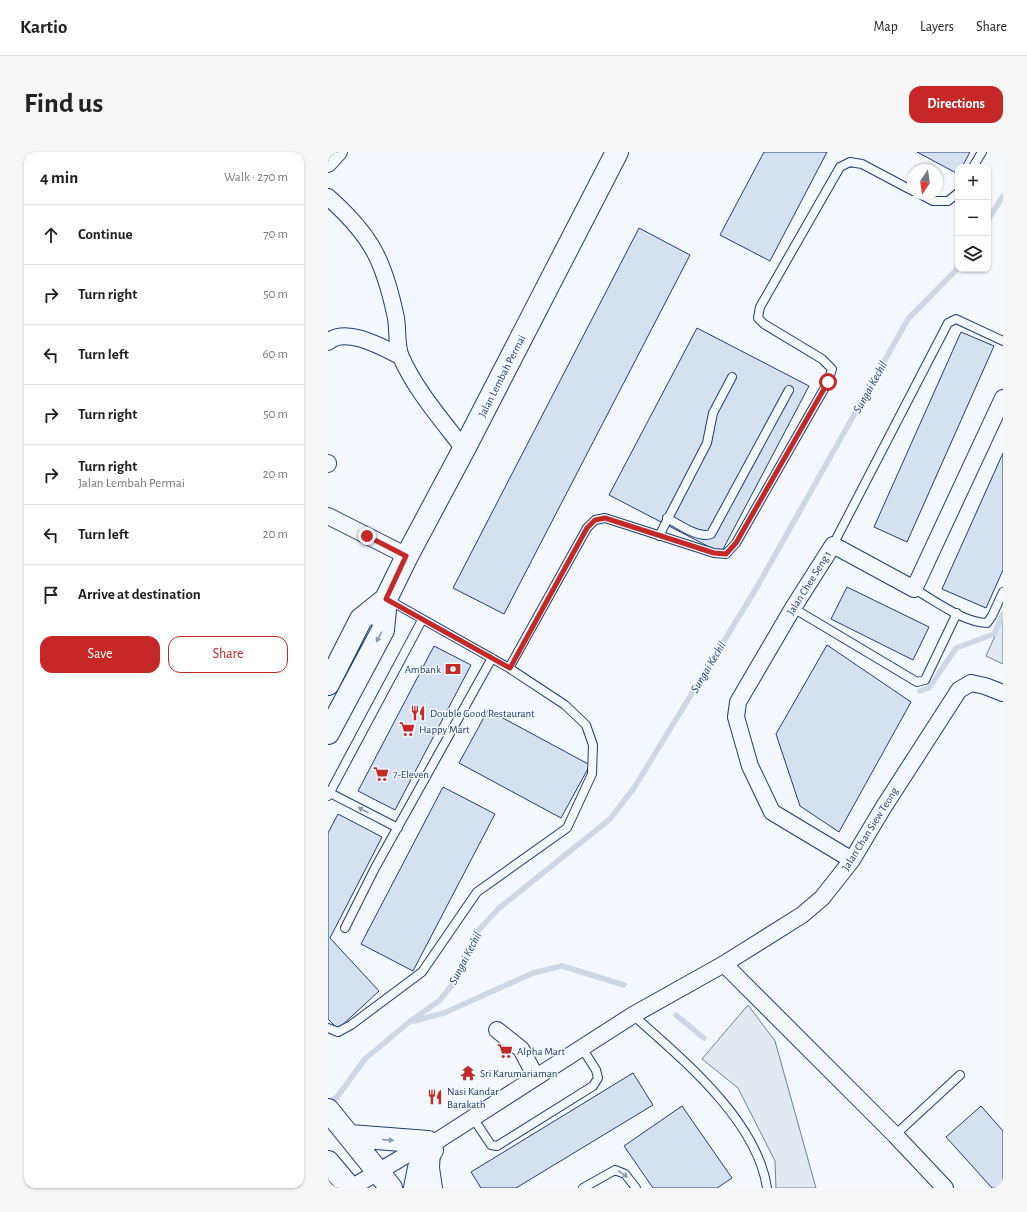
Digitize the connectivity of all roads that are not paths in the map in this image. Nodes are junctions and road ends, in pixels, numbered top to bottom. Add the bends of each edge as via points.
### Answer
1 (617, 152) edge
2 (982, 152) edge
3 (975, 164) edge
4 (907, 187) edge
5 (955, 196) edge
6 (328, 197) edge
7 (931, 200) edge
8 (1003, 341) edge
9 (328, 342) edge
10 (400, 356) junction
11 (732, 377) dead end
12 (789, 390) dead end
13 (1003, 398) edge
14 (464, 449) junction
15 (328, 516) edge
16 (667, 518) junction
17 (659, 536) junction
18 (832, 545) junction
19 (406, 556) junction
20 (914, 589) junction
21 (1003, 592) edge
22 (386, 599) junction
23 (793, 608) junction
24 (956, 613) junction
25 (422, 620) junction
26 (492, 658) junction
27 (510, 668) junction
28 (328, 684) edge
29 (1003, 693) edge
30 (328, 733) edge
31 (329, 793) edge
32 (398, 828) junction
33 (852, 860) junction
34 (345, 928) dead end
35 (724, 964) junction
36 (633, 1015) junction
37 (328, 1028) edge
38 (497, 1030) dead end
39 (582, 1048) junction
40 (960, 1074) dead end
41 (536, 1077) junction
42 (328, 1110) edge
43 (473, 1118) junction
44 (347, 1132) junction
45 (895, 1135) junction
46 (432, 1144) junction
47 (328, 1163) edge
48 (380, 1181) edge
49 (350, 1188) edge
50 (415, 1188) edge
51 (434, 1188) edge
52 (583, 1188) edge
53 (636, 1188) edge
54 (767, 1188) edge
55 (945, 1188) edge

1 - 14 main road, Jalan Lembah Permai
2 - 3 lane
4 - 17 lane via 862,164 850,162 840,167 760,307 758,318 764,324 822,359 832,368 828,382 736,543 726,554 714,553
5 - 7 lane via 948,202
6 - 10 street via 367,237 379,258 392,297 398,326
8 - 18 lane via 956,319 948,323
9 - 10 street via 331,339 348,336 369,341
10 - 14 street via 425,399
11 - 16 lane via 713,413 707,443
12 - 16 lane via 711,534 697,533
13 - 20 street
14 - 19 main road, Jalan Lembah Permai
15 - 19 street
16 - 17 lane
17 - 27 lane via 605,518 595,520 587,528
18 - 20 street, Jalan Chee Seng 1
18 - 23 street, Jalan Chee Seng 1
19 - 22 main road, Jalan Lembah Permai
20 - 24 lane
21 - 24 lane via 987,623 977,622
22 - 25 lane
22 - 28 main road, Jalan Lembah Permai via 362,619
22 -> 30 main road, Jalan Lembah Permai via 383,630
23 - 24 lane via 918,682 925,680
23 - 33 street, Jalan Chee Seng 1 via 738,702 736,717 750,766 772,812
25 - 26 lane
25 - 31 lane
26 - 27 lane
26 - 32 lane
27 - 37 lane via 565,705 586,725 593,746 592,774 567,828 477,892 422,972 338,1032
29 - 33 street, Jalan Chan Siew Teong via 971,683 959,690
32 -> 31 lane
32 - 34 lane
33 - 35 street, Jalan Chan Siew Teong via 822,898 802,915
35 - 36 street, Jalan Chan Siew Teong
35 - 45 street
36 - 39 street, Jalan Chan Siew Teong
36 - 54 lane via 674,1052 740,1123 754,1144 765,1172
38 - 41 street via 521,1049
39 - 41 street, Jalan Chan Siew Teong
39 - 43 lane via 596,1070 598,1078 592,1086 497,1146 491,1145
40 - 45 lane
41 - 43 street, Jalan Chan Siew Teong
42 - 44 main road
43 - 46 street, Jalan Chan Siew Teong
44 -> 46 main road
44 - 48 main road
45 - 55 street
46 - 48 street, Jalan Chan Siew Teong
46 - 50 main road via 420,1168
46 - 51 street via 431,1168
47 - 49 main road
48 - 49 street, Jalan Chan Siew Teong
52 -> 53 lane via 615,1170 625,1174

